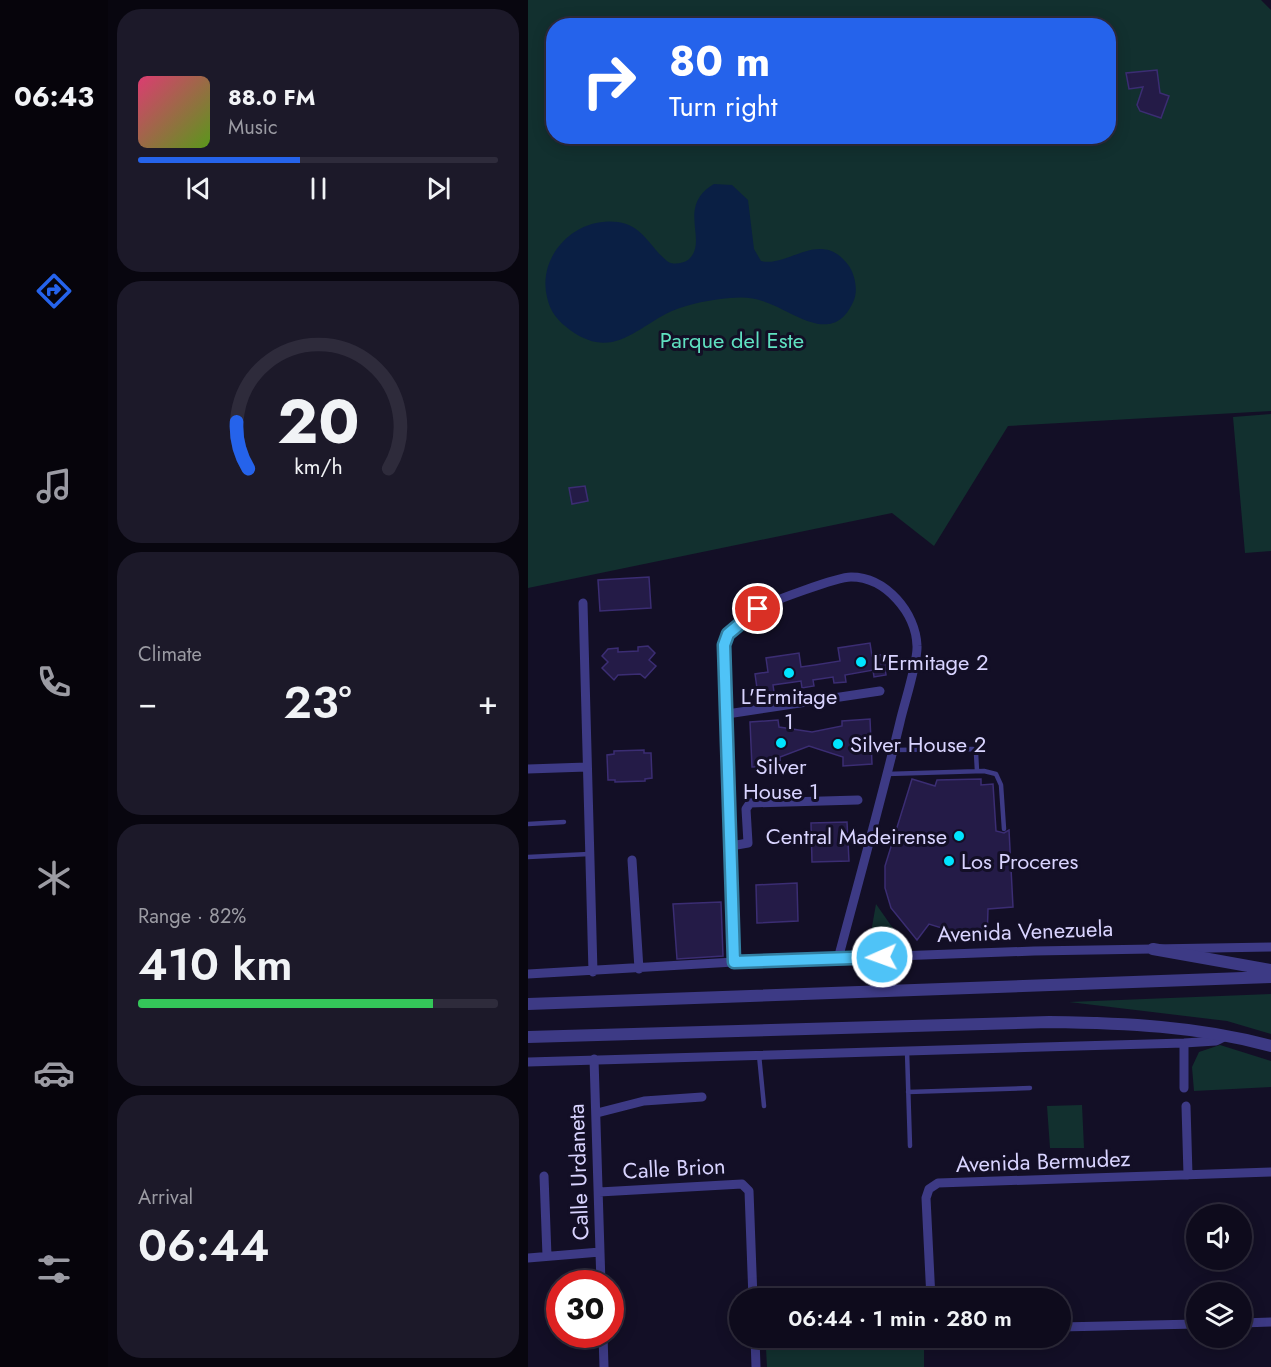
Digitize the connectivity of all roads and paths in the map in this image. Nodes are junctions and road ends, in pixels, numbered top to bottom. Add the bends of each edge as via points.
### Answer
1 (583, 603) dead end
2 (880, 691) dead end
3 (727, 714) junction
4 (893, 750) junction
5 (587, 767) junction
6 (528, 769) edge
7 (977, 771) junction
8 (887, 774) junction
9 (858, 800) dead end
10 (564, 822) dead end
11 (528, 824) edge
12 (1004, 829) dead end
13 (731, 846) junction
14 (589, 854) junction
15 (528, 857) edge
16 (632, 860) dead end
17 (1271, 946) edge
18 (1153, 949) junction
19 (838, 959) junction
20 (734, 962) junction
21 (639, 969) junction
22 (1271, 970) edge
23 (593, 972) junction
24 (528, 974) edge
25 (1271, 977) edge
26 (528, 1004) edge
27 (1229, 1034) junction
28 (528, 1036) edge
29 (1184, 1043) junction
30 (1271, 1046) edge
31 (907, 1051) junction
32 (759, 1055) junction
33 (594, 1059) junction
34 (528, 1062) edge
35 (1030, 1088) dead end
36 (1184, 1088) dead end
37 (908, 1092) junction
38 (702, 1097) dead end
39 (764, 1106) dead end
40 (1186, 1106) dead end
41 (597, 1113) junction
42 (910, 1146) dead end
43 (1271, 1172) edge
44 (1188, 1175) junction
45 (544, 1176) dead end
46 (599, 1192) junction
47 (600, 1252) junction
48 (547, 1256) junction
49 (528, 1258) edge
50 (601, 1270) edge
51 (752, 1288) edge
52 (930, 1288) edge
53 (1271, 1322) edge
54 (1252, 1323) edge
55 (1186, 1324) edge
56 (1071, 1327) edge
57 (603, 1348) edge
58 (755, 1348) edge
59 (604, 1367) edge
60 (756, 1367) edge

1 - 5 street
2 - 3 street
3 - 4 street via 724,645 728,634 758,609 836,580 860,578 891,593 913,622 918,648
3 - 13 street
4 - 7 lane via 973,749
4 - 8 street
5 - 6 street
5 - 14 street
7 - 8 lane
7 - 12 lane via 996,774 1001,785
8 - 19 street
9 - 13 street via 750,803 746,809 748,843
10 - 11 lane
13 - 20 street
14 - 15 lane
14 - 23 street
16 - 21 street
17 - 18 street, Avenida Venezuela
18 - 19 street, Avenida Venezuela
18 - 22 street
19 - 20 street, Avenida Venezuela
20 - 21 street, Avenida Venezuela
21 - 23 street, Avenida Venezuela
23 - 24 street, Avenida Venezuela
25 - 26 street
27 - 28 street via 1132,1023 1049,1022
27 - 29 street via 1215,1041
27 - 30 street
29 - 31 street
29 - 36 street
31 - 32 street
31 - 37 lane
32 - 33 street
32 - 39 lane
33 - 34 street
33 - 41 street, Calle Urdaneta
35 - 37 lane
37 - 42 lane
38 - 41 street via 644,1101
40 - 44 street
41 - 46 street, Calle Urdaneta
43 - 44 street, Avenida Bermudez
44 - 52 street, Avenida Bermudez via 938,1184 929,1189 926,1198
45 - 48 street
46 - 47 street, Calle Urdaneta
46 - 51 street, Calle Brion via 746,1186
47 - 48 street
47 - 50 street, Calle Urdaneta
48 - 49 street
53 - 54 street
55 - 56 street
57 - 59 street
58 - 60 street

